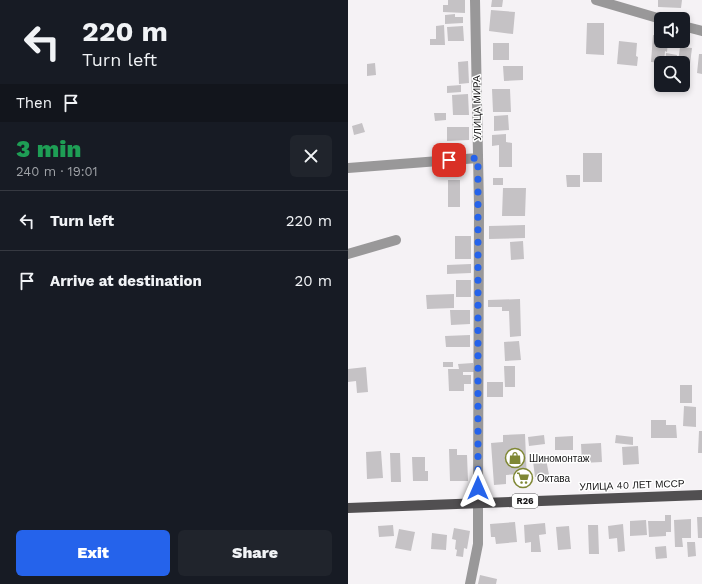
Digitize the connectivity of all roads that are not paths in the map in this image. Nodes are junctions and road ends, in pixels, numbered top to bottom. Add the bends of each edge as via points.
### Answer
1 (475, 0) edge
2 (596, 0) edge
3 (654, 17) edge
4 (690, 28) edge
5 (702, 32) edge
6 (478, 158) junction
7 (348, 168) edge
8 (396, 240) dead end
9 (348, 254) edge
10 (702, 494) edge
11 (478, 503) junction
12 (348, 508) edge
13 (470, 584) edge

1 - 6 street, УЛИЦА МИРА
2 - 3 street
4 - 5 street
6 - 7 street
6 - 11 street, УЛИЦА МИРА
8 - 9 street
10 - 11 main road, УЛИЦА 40 ЛЕТ МССР / R26
11 - 12 main road, УЛИЦА 40 ЛЕТ МССР / R26
11 - 13 street, УЛИЦА МИРА via 478,544

